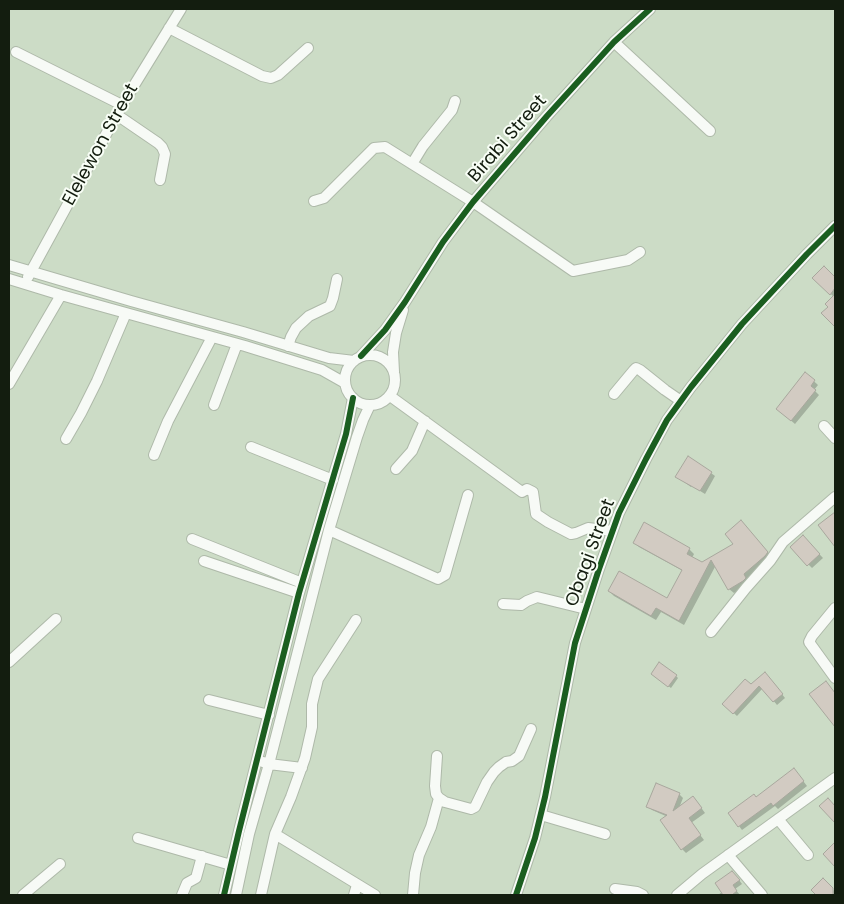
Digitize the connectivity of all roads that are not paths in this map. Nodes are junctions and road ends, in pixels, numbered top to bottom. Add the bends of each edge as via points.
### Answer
1 (181, 9) edge
2 (650, 9) edge
3 (169, 28) junction
4 (614, 42) junction
5 (308, 48) dead end
6 (16, 52) dead end
7 (455, 101) dead end
8 (122, 105) junction
9 (117, 115) junction
10 (710, 131) dead end
11 (412, 164) junction
12 (160, 180) dead end
13 (314, 201) dead end
14 (473, 202) junction
15 (835, 226) edge
16 (640, 252) dead end
17 (9, 265) edge
18 (31, 272) junction
19 (9, 279) edge
20 (337, 279) dead end
21 (25, 284) junction
22 (61, 295) junction
23 (405, 302) junction
24 (126, 313) junction
25 (212, 338) junction
26 (237, 344) junction
27 (288, 346) junction
28 (358, 359) junction
29 (394, 372) junction
30 (345, 383) junction
31 (9, 384) edge
32 (614, 394) dead end
33 (390, 396) junction
34 (353, 398) junction
35 (681, 400) junction
36 (214, 405) dead end
37 (370, 405) junction
38 (425, 421) junction
39 (824, 426) dead end
40 (835, 438) edge
41 (66, 439) dead end
42 (251, 447) dead end
43 (154, 455) dead end
44 (396, 469) dead end
45 (333, 480) junction
46 (468, 495) dead end
47 (835, 497) edge
48 (329, 530) junction
49 (612, 532) junction
50 (192, 538) dead end
51 (204, 560) dead end
52 (301, 588) junction
53 (502, 604) dead end
54 (835, 608) edge
55 (586, 609) junction
56 (56, 619) dead end
57 (356, 620) dead end
58 (711, 632) dead end
59 (9, 662) edge
60 (835, 678) edge
61 (209, 700) dead end
62 (269, 715) junction
63 (531, 729) dead end
64 (437, 756) dead end
65 (258, 760) junction
66 (269, 764) junction
67 (302, 768) junction
68 (835, 778) edge
69 (440, 798) junction
70 (540, 815) junction
71 (778, 819) junction
72 (244, 832) junction
73 (275, 834) junction
74 (605, 834) dead end
75 (138, 838) dead end
76 (728, 855) junction
77 (808, 855) dead end
78 (202, 856) junction
79 (60, 864) dead end
80 (232, 865) junction
81 (615, 889) dead end
82 (356, 890) edge
83 (23, 895) edge
84 (182, 895) edge
85 (224, 895) edge
86 (236, 895) edge
87 (261, 895) edge
88 (375, 895) edge
89 (413, 895) edge
90 (516, 895) edge
91 (644, 895) edge
92 (677, 895) edge
93 (762, 895) edge

1 - 3 street, Elelewon Street
2 - 4 street, Birabi Street
3 - 5 street via 271,78
3 - 8 street, Elelewon Street
4 - 10 street
4 - 14 street, Birabi Street
6 - 8 street
7 - 11 street via 452,110
8 - 9 street, Elelewon Street
9 - 12 street via 162,147 165,154
9 - 18 street, Elelewon Street
11 - 13 street via 385,147 374,148 324,198
11 - 14 street
14 - 16 street via 573,271 628,260
14 - 23 street, Birabi Street
15 - 35 street, Obagi Street via 742,324
17 - 18 street
18 - 21 street, Elelewon Street
18 - 27 street
19 - 21 street
20 - 27 street via 330,306 296,328
21 - 22 street
22 - 24 street
22 - 31 street
23 - 28 street via 386,330
23 - 29 street via 393,352
24 - 25 street
24 - 41 street via 97,381
25 - 26 street
25 - 43 street via 168,420
26 - 30 street via 322,370
26 - 36 street
27 - 28 street via 329,358
28 - 29 street via 378,356 385,359
28 - 30 street via 349,367
29 - 33 street via 394,388
30 - 34 street
32 - 35 street via 636,368
33 - 37 street
33 - 38 street
34 - 37 street
34 - 45 street
35 - 49 street, Obagi Street via 646,459
37 - 48 street
38 - 44 street via 412,451
38 - 49 street via 522,492 527,489 534,492 536,514 548,522 571,534 588,528
39 - 40 street
42 - 45 street
45 - 52 street
46 - 48 street via 445,575 438,579
47 - 58 street via 783,542
48 - 66 street
49 - 55 street, Obagi Street
50 - 52 street
51 - 52 street
52 - 62 street
53 - 55 street via 521,605 537,597
54 - 60 street via 809,642
55 - 70 street, Obagi Street via 575,643
56 - 59 street
57 - 67 street via 318,679 312,704 312,727
61 - 62 street
62 - 65 street
63 - 69 street via 518,756 494,772 475,807 471,809
64 - 69 street via 435,786
65 - 66 street
65 - 72 street
66 - 67 street
66 - 72 street
67 - 73 street
68 - 71 street
69 - 89 street via 419,855
70 - 74 street
70 - 90 street, Obagi Street
71 - 76 street
71 - 77 street
72 - 80 street
72 - 86 street
73 - 82 street
73 - 87 street
75 - 78 street
76 - 92 street
76 - 93 street
78 - 80 street
78 - 84 street via 196,879 187,883
79 - 83 street
80 - 85 street
81 - 91 street
82 - 88 street

